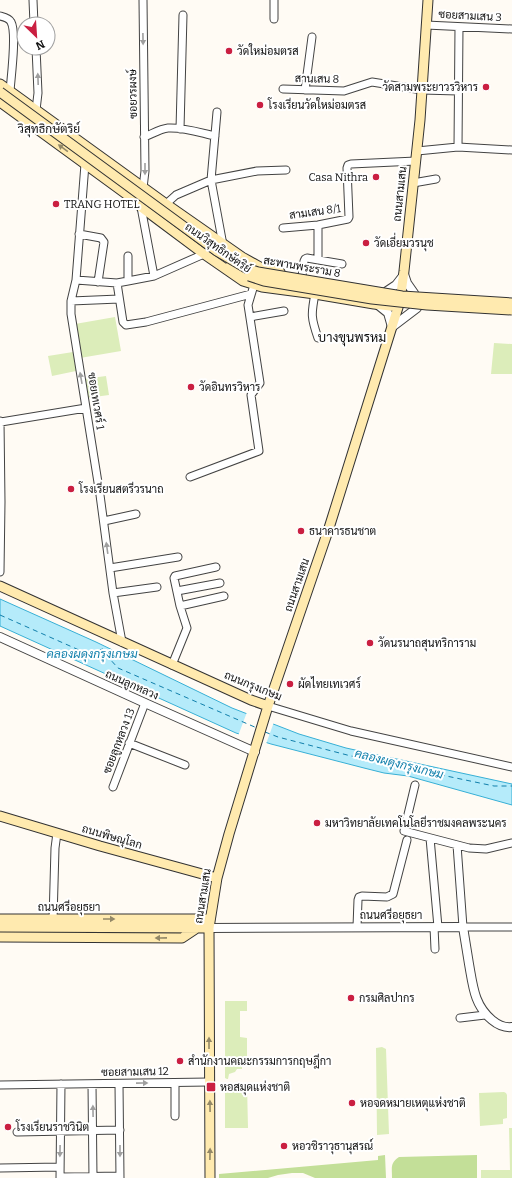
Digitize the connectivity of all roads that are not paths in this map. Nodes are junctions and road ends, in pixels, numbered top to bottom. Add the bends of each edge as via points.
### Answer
1 (33, 0) edge
2 (143, 0) edge
3 (274, 0) edge
4 (428, 0) edge
5 (183, 15) dead end
6 (0, 16) edge
7 (34, 16) edge
8 (274, 19) dead end
9 (426, 25) junction
10 (459, 27) junction
11 (512, 29) edge
12 (312, 38) dead end
13 (36, 56) edge
14 (0, 84) edge
15 (283, 89) dead end
16 (305, 90) junction
17 (422, 90) junction
18 (10, 91) junction
19 (458, 91) junction
20 (0, 92) edge
21 (0, 102) edge
22 (36, 110) junction
23 (217, 112) dead end
24 (180, 129) junction
25 (215, 136) junction
26 (144, 137) junction
27 (458, 147) junction
28 (512, 150) edge
29 (417, 151) junction
30 (416, 162) junction
31 (85, 164) junction
32 (286, 170) dead end
33 (436, 179) dead end
34 (211, 180) junction
35 (413, 183) junction
36 (143, 188) junction
37 (129, 196) junction
38 (166, 204) junction
39 (141, 207) junction
40 (318, 225) junction
41 (283, 228) dead end
42 (79, 234) junction
43 (223, 245) junction
44 (204, 254) junction
45 (128, 256) dead end
46 (318, 260) junction
47 (342, 264) dead end
48 (404, 273) junction
49 (154, 276) junction
50 (302, 276) junction
51 (76, 280) junction
52 (128, 281) junction
53 (98, 282) junction
54 (117, 283) junction
55 (254, 285) junction
56 (384, 290) junction
57 (402, 292) junction
58 (414, 293) junction
59 (251, 294) junction
60 (315, 294) junction
61 (119, 300) junction
62 (512, 300) edge
63 (71, 301) junction
64 (512, 303) edge
65 (377, 305) junction
66 (398, 307) junction
67 (417, 308) junction
68 (284, 311) dead end
69 (512, 311) edge
70 (250, 317) junction
71 (392, 327) junction
72 (318, 338) dead end
73 (86, 408) junction
74 (0, 421) edge
75 (0, 470) edge
76 (190, 477) dead end
77 (136, 514) dead end
78 (104, 521) junction
79 (178, 557) dead end
80 (216, 567) dead end
81 (110, 568) junction
82 (0, 572) edge
83 (220, 583) dead end
84 (0, 586) edge
85 (157, 586) dead end
86 (176, 591) junction
87 (113, 593) junction
88 (224, 596) dead end
89 (180, 606) junction
90 (0, 637) edge
91 (122, 642) junction
92 (172, 665) junction
93 (145, 703) junction
94 (267, 710) junction
95 (129, 744) junction
96 (256, 748) junction
97 (185, 765) dead end
98 (512, 767) edge
99 (415, 784) dead end
100 (113, 787) dead end
101 (0, 816) edge
102 (57, 833) junction
103 (430, 838) junction
104 (407, 840) dead end
105 (512, 843) edge
106 (457, 845) junction
107 (217, 878) junction
108 (0, 919) edge
109 (53, 920) junction
110 (86, 923) junction
111 (130, 923) junction
112 (210, 923) junction
113 (0, 927) edge
114 (36, 927) junction
115 (71, 927) junction
116 (436, 927) junction
117 (463, 927) junction
118 (512, 927) edge
119 (197, 928) junction
120 (357, 928) junction
121 (0, 937) edge
122 (36, 937) junction
123 (71, 937) junction
124 (435, 949) dead end
125 (485, 1015) junction
126 (460, 1018) dead end
127 (512, 1027) edge
128 (209, 1082) junction
129 (175, 1083) junction
130 (61, 1084) junction
131 (92, 1084) junction
132 (119, 1084) junction
133 (0, 1085) edge
134 (175, 1116) dead end
135 (120, 1130) junction
136 (60, 1131) junction
137 (93, 1131) junction
138 (17, 1132) dead end
139 (60, 1167) junction
140 (0, 1168) edge
141 (60, 1177) edge
142 (93, 1177) edge
143 (120, 1177) edge
144 (210, 1178) edge

1 - 7 street
2 -> 26 street, ซอยวรผงษ์
3 - 8 street
4 - 9 main road, ถนนสามเสน
5 - 24 street
6 - 18 street via 8,18 12,23 14,40
9 - 10 street, ซอยสามเสน 3
9 - 17 main road, ถนนสามเสน
10 - 11 street, ซอยสามเสน 3
10 - 19 street
12 - 16 street
22 -> 13 street
14 - 18 main road, ถนนวิสุทธิกษัตริย์
15 - 16 street, สานเสน 8
16 - 17 street, สานเสน 8 via 344,91 372,82
17 - 19 street, สานเสน 8
17 - 29 main road, ถนนสามเสน
18 - 22 main road, ถนนวิสุทธิกษัตริย์
19 - 27 street
20 - 64 main road, สะพานพระราม 8, bridge via 217,251 246,268 402,296
31 -> 21 main road, ถนนวิสุทธิกษัตริย์
22 - 36 main road, ถนนวิสุทธิกษัตริย์
23 - 25 street
24 - 25 street
24 - 26 street via 164,129
25 - 34 street
26 -> 36 street, ซอยวรผงษ์
27 - 28 street
27 - 29 street
29 - 30 main road, ถนนสามเสน
30 - 35 main road, ถนนสามเสน
30 - 40 street, สามเสน 8/1 via 348,165 349,217
31 - 37 main road, ถนนวิสุทธิกษัตริย์
31 - 42 street, ซอยเทเวศร์ 1
32 - 34 street via 257,171
33 - 35 street
34 - 38 street via 176,195
34 - 43 street
35 - 48 main road, ถนนสามเสน
36 - 38 main road, ถนนวิสุทธิกษัตริย์
37 - 39 main road, ถนนวิสุทธิกษัตริย์
37 - 69 main road, สะพานพระราม 8, bridge via 151,208 234,268 264,281 372,299
38 - 43 main road, ถนนวิสุทธิกษัตริย์
39 - 44 main road, ถนนวิสุทธิกษัตริย์
39 - 49 street
40 - 41 street, สามเสน 8/1
40 - 46 street
42 - 51 street, ซอยเทเวศร์ 1
42 - 53 street via 100,238 104,242
43 - 50 main road, ถนนวิสุทธิกษัตริย์ via 260,267
44 - 49 street
44 - 55 main road, ถนนวิสุทธิกษัตริย์ via 243,281
45 - 52 street
46 - 47 street
46 - 50 street via 305,259
48 - 56 street via 396,285
48 - 57 main road, ถนนสามเสน
48 - 58 street
49 - 52 street
50 - 56 main road, ถนนวิสุทธิกษัตริย์
51 - 53 street
51 - 63 street, ซอยเทเวศร์ 1
52 - 54 street
53 - 54 street
54 - 61 street
55 - 59 street
55 - 60 main road, ถนนวิสุทธิกษัตริย์
56 - 57 main road, ถนนวิสุทธิกษัตริย์
56 - 65 main road via 384,298
57 - 58 street, ถนนวิสุทธิกษัตริย์
57 - 66 main road, ถนนสามเสน
58 - 62 street, ถนนวิสุทธิกษัตริย์
59 - 61 street via 126,325 123,322
59 - 70 street via 248,305
60 - 65 main road, ถนนวิสุทธิกษัตริย์
60 - 72 street via 312,318
61 - 63 street
73 -> 63 street, ซอยเทเวศร์ 1 via 73,330
65 - 66 main road, ถนนวิสุทธิกษัตริย์
65 - 71 street via 388,313
66 - 67 street, ถนนวิสุทธิกษัตริย์
66 - 71 main road, ถนนสามเสน
67 - 69 street, ถนนวิสุทธิกษัตริย์
67 - 71 street
68 - 70 street
70 - 76 street via 260,383 251,395 259,451
71 - 94 main road, ถนนสามเสน via 329,528
73 - 74 street
73 - 78 street, ซอยเทเวศร์ 1
74 - 75 street
75 - 82 street
77 - 78 street
81 -> 78 street, ซอยเทเวศร์ 1
79 - 81 street
80 - 86 street via 175,576
81 - 87 street, ซอยเทเวศร์ 1
83 - 86 street
84 - 91 main road, ถนนกรุงเกษม
85 - 87 street
86 - 89 street
87 - 91 street, ซอยเทเวศร์ 1
88 - 89 street
89 - 92 street via 187,628
90 - 93 street, ถนนลูกหลวง
91 - 92 main road, ถนนกรุงเกษม
92 - 94 main road, ถนนกรุงเกษม via 251,700
93 - 95 street, ซอยลูกหลวง 13
93 - 96 street, ถนนลูกหลวง
94 - 96 main road, ถนนสามเสน
94 - 98 street, ถนนกรุงเกษม
95 - 97 street
95 - 100 street, ซอยลูกหลวง 13
96 - 107 main road, ถนนสามเสน
99 - 103 street via 404,831
101 - 102 main road, ถนนพิษณุโลก
102 - 107 main road, ถนนพิษณุโลก
102 - 109 street
103 - 106 street
103 - 116 street
104 - 120 street via 393,894 387,898 359,897
105 - 106 street via 486,849
106 - 117 street
107 - 112 main road, ถนนสามเสน
108 - 109 main road, ถนนศรีอยุธยา
109 - 110 main road, ถนนศรีอยุธยา
110 - 111 main road, ถนนศรีอยุธยา
110 - 115 main road, ถนนศรีอยุธยา
111 - 112 main road, ถนนศรีอยุธยา
111 - 119 main road, ถนนศรีอยุธยา
112 - 119 main road, ถนนศรีอยุธยา
112 - 120 street, ถนนศรีอยุธยา
128 -> 112 main road, ถนนสามเสน
113 - 114 main road, ถนนศรีอยุธยา
114 - 115 main road, ถนนศรีอยุธยา
114 - 122 main road
115 - 123 main road
116 - 117 street, ถนนศรีอยุธยา
116 - 120 street, ถนนศรีอยุธยา
116 - 124 street
117 - 118 street
117 - 125 street via 474,991
119 -> 123 main road via 182,938
121 - 122 main road
122 - 123 main road
125 - 126 street
125 - 127 street via 497,1025
128 - 129 street, ซอยสามเสน 12
144 -> 128 main road, ถนนสามเสน
132 -> 129 street, ซอยสามเสน 12
129 - 134 street
130 - 131 street, ซอยสามเสน 12
130 - 133 street, ซอยสามเสน 12
130 - 136 street
131 - 132 street, ซอยสามเสน 12
137 -> 131 street
132 - 135 street
135 - 137 street
135 -> 143 street
136 - 137 street
136 - 138 street
136 -> 139 street
137 - 142 street
139 - 140 street
139 - 141 street
141 - 142 street
142 - 143 street

